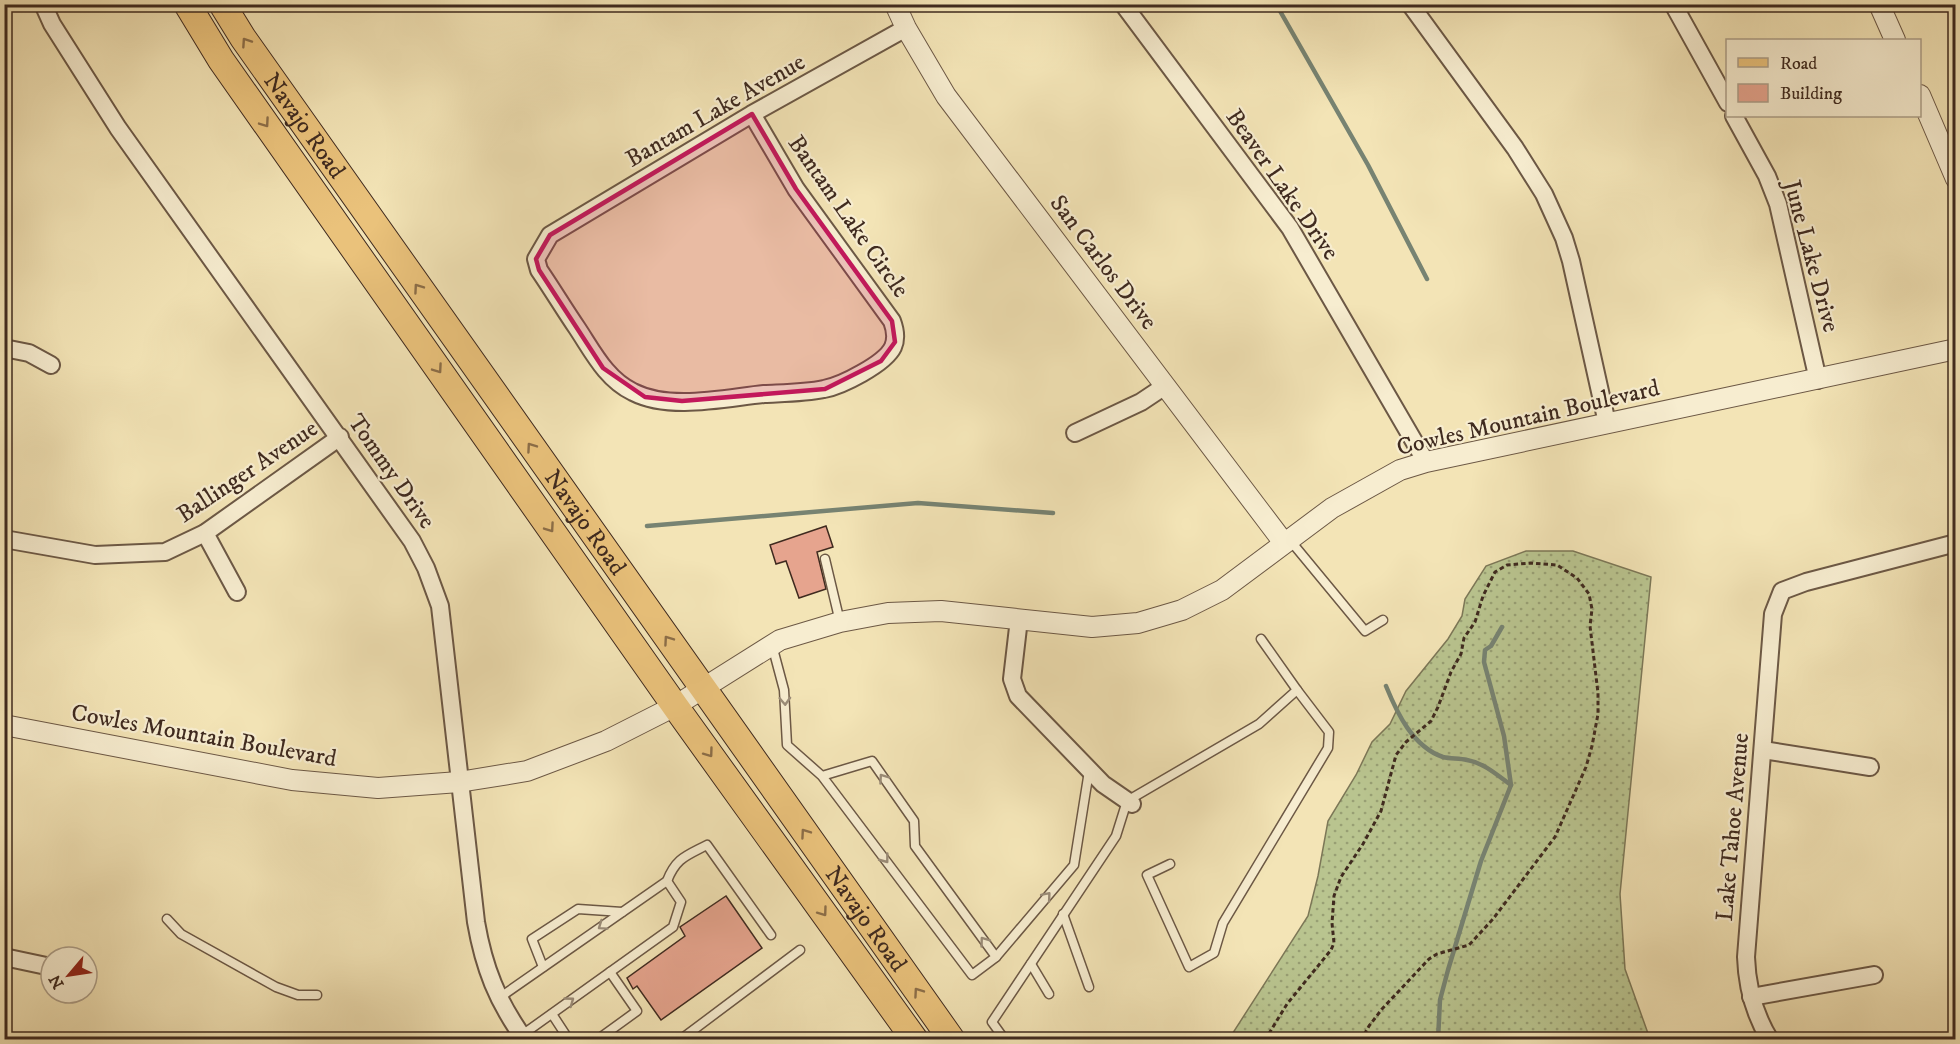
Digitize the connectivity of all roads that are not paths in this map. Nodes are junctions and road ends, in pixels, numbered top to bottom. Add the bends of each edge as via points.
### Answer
1 (43, 4) edge
2 (187, 4) edge
3 (222, 4) edge
4 (895, 4) edge
5 (1123, 4) edge
6 (1410, 4) edge
7 (1673, 4) edge
8 (1879, 4) edge
9 (906, 28) junction
10 (1895, 39) edge
11 (1921, 97) edge
12 (1726, 99) edge
13 (752, 114) junction
14 (1735, 117) edge
15 (1953, 166) edge
16 (550, 235) joint
17 (4, 348) edge
18 (1956, 349) edge
19 (51, 365) dead end
20 (1818, 380) junction
21 (1165, 386) junction
22 (1607, 423) junction
23 (1075, 433) dead end
24 (340, 438) junction
25 (1426, 462) junction
26 (205, 533) junction
27 (4, 539) edge
28 (1287, 541) junction
29 (1956, 543) edge
30 (825, 559) dead end
31 (237, 592) dead end
32 (1019, 619) junction
33 (1383, 620) dead end
34 (840, 622) junction
35 (1261, 639) dead end
36 (772, 645) junction
37 (702, 688) junction
38 (1297, 690) junction
39 (675, 706) junction
40 (4, 725) edge
41 (1763, 750) junction
42 (1870, 767) dead end
43 (1089, 770) junction
44 (822, 776) junction
45 (459, 782) junction
46 (1129, 802) junction
47 (1170, 864) dead end
48 (667, 881) junction
49 (622, 912) junction
50 (1063, 914) junction
51 (167, 919) dead end
52 (771, 935) dead end
53 (800, 950) dead end
54 (4, 957) edge
55 (996, 957) junction
56 (39, 964) edge
57 (1030, 964) junction
58 (543, 967) junction
59 (610, 972) junction
60 (1874, 975) dead end
61 (1089, 987) dead end
62 (1049, 993) dead end
63 (317, 994) dead end
64 (499, 998) junction
65 (1751, 998) junction
66 (552, 1014) junction
67 (524, 1037) edge
68 (569, 1040) edge
69 (597, 1040) edge
70 (680, 1040) edge
71 (915, 1040) edge
72 (952, 1040) edge
73 (1005, 1040) edge
74 (1770, 1040) edge

1 - 24 street, Tommy Drive via 118,128
2 -> 39 main road, Navajo Road via 221,60
37 -> 3 main road, Navajo Road via 249,48
4 - 9 street, San Carlos Drive
5 - 25 street, Beaver Lake Drive via 1290,228
6 - 22 street via 1515,148 1555,216 1571,261
7 - 12 street
8 - 10 street
9 - 13 street, Bantam Lake Avenue
9 - 21 street, San Carlos Drive via 946,96
11 - 15 street
13 - 16 street, Bantam Lake Avenue
13 - 16 street, Bantam Lake Circle via 796,189 892,321 896,335 892,349 871,367 825,389 682,401 639,395 603,368 539,270 536,259
14 - 20 street, June Lake Drive via 1778,204
17 - 19 street via 29,353
18 - 20 street, Cowles Mountain Boulevard
20 - 22 street, Cowles Mountain Boulevard
21 - 23 street via 1141,402
21 - 28 street, San Carlos Drive
22 - 25 street, Cowles Mountain Boulevard
24 - 26 street, Ballinger Avenue
24 - 45 street, Tommy Drive via 412,541 434,586 440,606
25 - 28 street, Cowles Mountain Boulevard via 1400,470 1332,508
26 - 27 street, Ballinger Avenue via 165,552 108,555
26 - 31 street
28 - 32 street, Cowles Mountain Boulevard via 1222,590 1160,617 1092,627
28 - 33 lane via 1365,631
29 - 41 street, Lake Tahoe Avenue via 1782,591 1773,614
30 - 34 lane
32 - 34 street, Cowles Mountain Boulevard via 914,611
32 - 43 street via 1012,680 1018,696
34 - 36 street, Cowles Mountain Boulevard
35 - 38 lane
36 - 37 street, Cowles Mountain Boulevard
36 -> 44 lane via 784,690 787,745
37 - 39 street, Cowles Mountain Boulevard
72 -> 37 main road, Navajo Road
38 - 46 lane via 1259,724
38 - 47 lane via 1329,732 1328,748 1223,923 1214,953 1189,967 1147,875
39 - 45 street, Cowles Mountain Boulevard via 606,741 527,771
39 -> 71 main road, Navajo Road
40 - 45 street, Cowles Mountain Boulevard via 292,780 378,788
41 - 42 street
41 - 65 street, Lake Tahoe Avenue via 1746,957
43 - 46 street
55 -> 43 lane via 1074,865
44 -> 55 lane via 972,975
55 -> 44 lane via 915,846 914,821 872,761
45 - 64 street, Tommy Drive via 479,942
46 - 50 lane via 1116,836
48 - 49 lane
48 - 52 lane via 672,867 707,845
48 - 59 lane via 681,902 673,927
49 -> 58 lane
49 - 58 lane via 578,909 531,939
50 - 57 lane
50 - 61 lane
51 - 63 lane via 181,934 276,987 298,995
53 - 70 lane
54 - 56 street
57 - 62 lane
57 - 73 lane via 992,1022
58 - 64 lane
66 -> 59 lane
59 - 69 lane via 637,1011
60 - 65 street
64 - 67 street, Tommy Drive
65 - 74 street, Lake Tahoe Avenue
66 - 67 lane
66 - 68 lane

